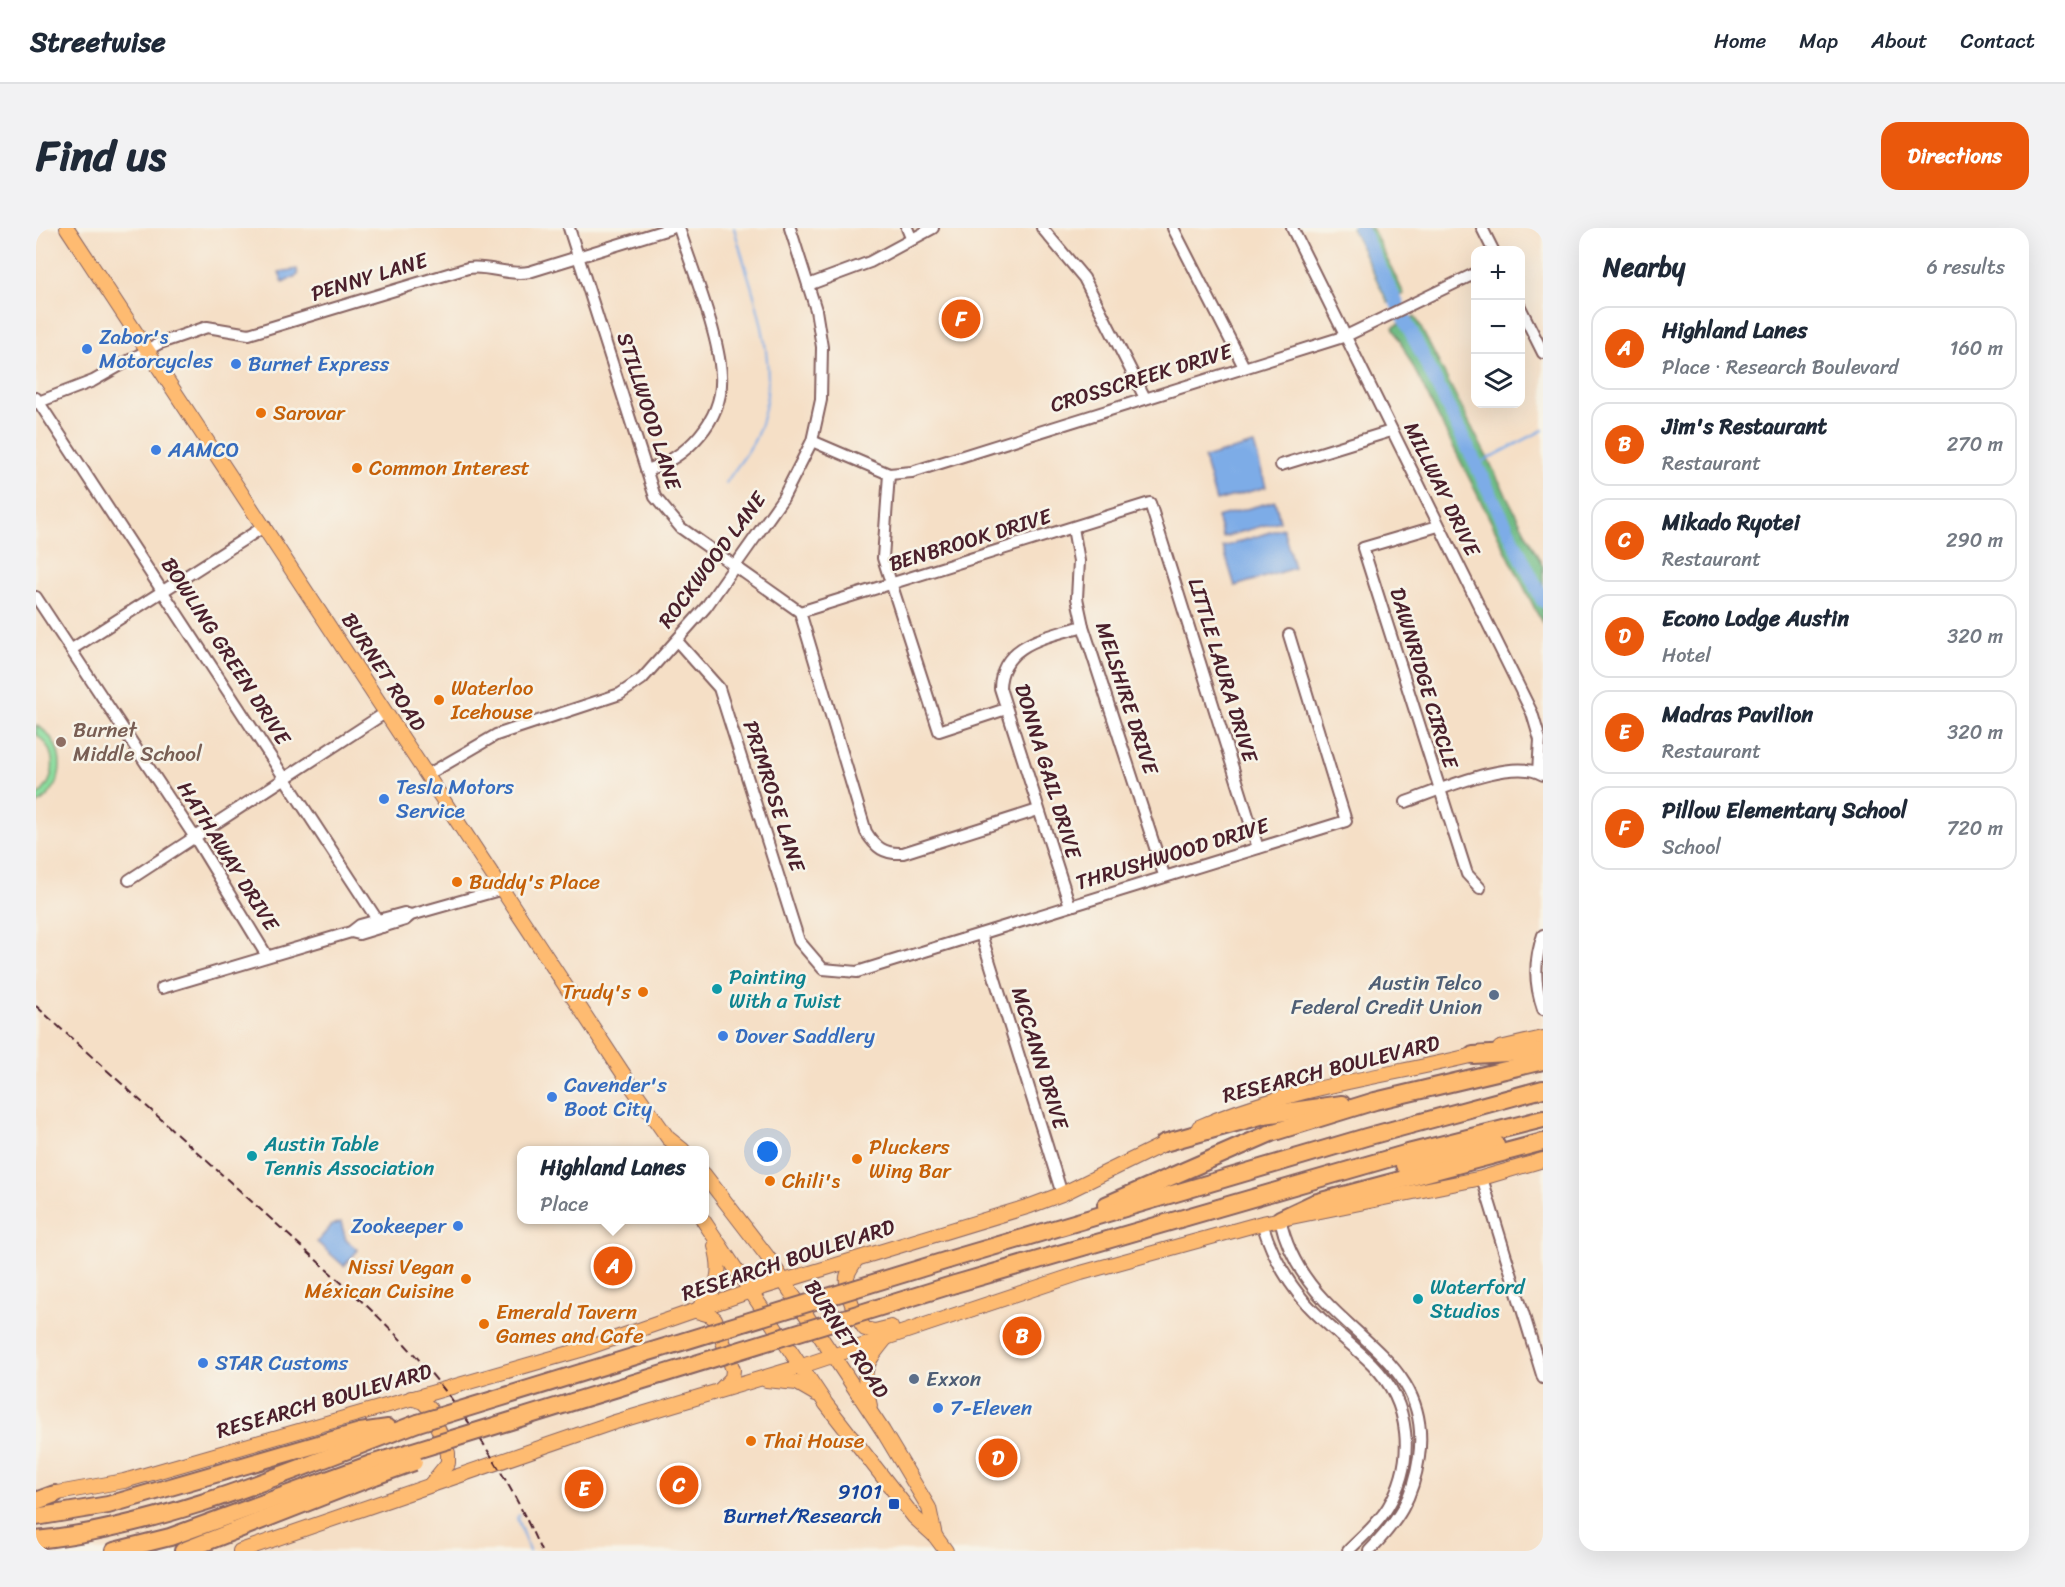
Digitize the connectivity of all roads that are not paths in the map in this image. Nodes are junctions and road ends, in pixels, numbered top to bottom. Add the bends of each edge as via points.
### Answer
1 (67, 228) edge
2 (569, 228) edge
3 (672, 228) edge
4 (679, 228) edge
5 (790, 228) edge
6 (907, 228) edge
7 (933, 228) edge
8 (1042, 228) edge
9 (1173, 228) edge
10 (1292, 228) edge
11 (1482, 228) edge
12 (912, 240) junction
13 (1491, 246) edge
14 (578, 256) junction
15 (1471, 275) edge
16 (808, 285) junction
17 (1525, 315) edge
18 (1346, 336) junction
19 (148, 350) junction
20 (1543, 353) edge
21 (1244, 367) junction
22 (1145, 398) junction
23 (37, 401) edge
24 (1391, 431) junction
25 (812, 441) junction
26 (1281, 465) dead end
27 (646, 470) junction
28 (890, 474) junction
29 (1150, 503) joint
30 (265, 526) junction
31 (1438, 526) junction
32 (1073, 528) junction
33 (735, 566) junction
34 (891, 585) junction
35 (163, 590) junction
36 (36, 597) edge
37 (800, 612) junction
38 (1083, 626) junction
39 (1288, 635) dead end
40 (677, 641) junction
41 (72, 650) junction
42 (1006, 709) junction
43 (385, 712) junction
44 (1541, 774) edge
45 (427, 775) junction
46 (285, 777) junction
47 (1439, 790) junction
48 (1406, 802) dead end
49 (1038, 810) junction
50 (194, 836) junction
51 (1258, 848) junction
52 (1164, 875) junction
53 (129, 880) dead end
54 (1480, 888) dead end
55 (503, 889) junction
56 (1070, 906) junction
57 (380, 923) junction
58 (981, 934) junction
59 (1543, 935) edge
60 (267, 956) junction
61 (823, 969) joint
62 (162, 988) dead end
63 (1543, 1009) edge
64 (1543, 1038) edge
65 (1543, 1051) edge
66 (1473, 1056) junction
67 (1543, 1061) edge
68 (1543, 1089) edge
69 (1375, 1101) junction
70 (1543, 1119) edge
71 (1543, 1135) edge
72 (1543, 1142) edge
73 (1164, 1143) junction
74 (668, 1144) edge
75 (1543, 1160) edge
76 (1482, 1178) junction
77 (709, 1179) edge
78 (1306, 1183) junction
79 (1062, 1194) junction
80 (1280, 1219) junction
81 (1262, 1223) junction
82 (705, 1224) edge
83 (1059, 1227) junction
84 (711, 1233) junction
85 (856, 1260) junction
86 (784, 1281) junction
87 (751, 1291) junction
88 (696, 1311) junction
89 (943, 1319) junction
90 (887, 1337) junction
91 (831, 1356) junction
92 (799, 1366) junction
93 (1543, 1378) edge
94 (758, 1380) junction
95 (719, 1391) junction
96 (820, 1396) junction
97 (411, 1398) junction
98 (873, 1416) junction
99 (362, 1438) junction
100 (373, 1470) junction
101 (430, 1485) junction
102 (55, 1494) junction
103 (36, 1496) edge
104 (36, 1501) edge
105 (36, 1517) edge
106 (935, 1536) junction
107 (36, 1540) edge
108 (114, 1551) edge
109 (183, 1551) edge
110 (240, 1551) edge
111 (937, 1551) edge
112 (946, 1551) edge
113 (1348, 1551) edge
114 (1369, 1551) edge

1 - 19 main road, BURNET ROAD
2 - 14 street, STILLWOOD LANE
3 - 14 street, PENNY LANE
4 - 27 street via 719,357 720,392 706,426 682,455
5 - 16 street, ROCKWOOD LANE
6 - 12 street
7 - 12 street
8 - 22 street via 1084,278
9 - 21 street
10 - 18 street, MILLWAY DRIVE
11 - 13 street
12 - 16 street via 870,262
14 - 19 street, PENNY LANE via 518,274 480,266 468,268 249,334 207,327
14 - 27 street, STILLWOOD LANE
15 - 18 street, CROSSCREEK DRIVE
16 - 25 street, ROCKWOOD LANE via 822,347 821,400
17 - 20 street
18 - 21 street, CROSSCREEK DRIVE
18 - 24 street, MILLWAY DRIVE
19 - 23 street, PENNY LANE via 93,381
19 - 30 main road, BURNET ROAD
21 - 22 street, CROSSCREEK DRIVE
22 - 28 street, CROSSCREEK DRIVE via 912,472
23 - 35 street, BOWLING GREEN DRIVE
24 - 26 street
24 - 31 street, MILLWAY DRIVE
25 - 28 street
25 - 33 street, ROCKWOOD LANE via 783,498
27 - 33 street, STILLWOOD LANE via 655,497 668,516
28 - 34 street via 883,558
29 - 32 street, BENBROOK DRIVE
29 - 51 street, LITTLE LAURA DRIVE
30 - 35 street
30 - 43 main road, BURNET ROAD
31 - 44 street, MILLWAY DRIVE via 1532,713 1540,740
31 - 47 street, DAWNRIDGE CIRCLE via 1363,548
32 - 34 street, BENBROOK DRIVE
32 - 38 street, MELSHIRE DRIVE via 1079,561 1077,598
33 - 37 street, STILLWOOD LANE
33 - 40 street, ROCKWOOD LANE
34 - 37 street, BENBROOK DRIVE
34 - 42 street via 939,731
35 - 41 street
35 - 46 street, BOWLING GREEN DRIVE
36 - 41 street, HATHAWAY DRIVE
37 - 49 street via 866,832 880,849 903,853
38 - 42 street, DONNA GAIL DRIVE via 1028,643 1011,657 1000,673
38 - 52 street, MELSHIRE DRIVE
39 - 51 street, THRUSHWOOD DRIVE via 1346,821
40 - 45 street, ROCKWOOD LANE via 642,679 621,694 496,735
40 - 61 street, PRIMROSE LANE via 719,688 799,941
41 - 50 street, HATHAWAY DRIVE
42 - 49 street, DONNA GAIL DRIVE
43 - 45 main road, BURNET ROAD
43 - 46 street
44 - 47 street via 1516,769 1498,771
45 - 55 main road, BURNET ROAD
46 - 50 street
46 - 57 street, BOWLING GREEN DRIVE
47 - 48 street
47 - 54 street, DAWNRIDGE CIRCLE via 1467,874
49 - 56 street, DONNA GAIL DRIVE
50 - 53 street
50 - 60 street, HATHAWAY DRIVE
51 - 52 street, THRUSHWOOD DRIVE
52 - 56 street, THRUSHWOOD DRIVE
55 - 57 street via 411,915 404,913
55 - 74 main road, BURNET ROAD
56 - 58 street, THRUSHWOOD DRIVE
57 - 60 street via 360,925 351,932
58 - 61 street, THRUSHWOOD DRIVE via 857,972
58 - 79 street, MCCANN DRIVE
59 - 63 street via 1536,968
60 - 62 street
64 - 66 main road, RESEARCH BOULEVARD
65 - 66 highway
66 - 73 main road, RESEARCH BOULEVARD via 1304,1092 1221,1117
67 - 69 highway
68 - 83 highway
69 - 73 highway via 1264,1115
69 - 83 highway via 1271,1133
70 - 78 highway
71 - 78 highway
72 - 80 highway via 1314,1203
73 - 79 main road, RESEARCH BOULEVARD
75 - 76 main road
76 - 80 main road
76 - 93 street
77 - 86 main road, BURNET ROAD
78 - 100 highway, bridge via 955,1284 470,1434
79 - 85 main road, RESEARCH BOULEVARD
80 - 81 main road
80 - 114 street via 1285,1241 1301,1271 1326,1303 1391,1363 1414,1400 1420,1432 1413,1484 1398,1520
81 - 89 main road via 1081,1273
81 - 113 street via 1268,1244 1293,1287 1379,1372 1404,1414 1405,1458 1393,1497 1377,1521
82 - 84 main road, BURNET ROAD
83 - 99 highway, bridge
84 - 87 main road, BURNET ROAD
84 - 88 main road via 720,1263 719,1280
85 - 86 main road, RESEARCH BOULEVARD
85 - 89 main road via 847,1274 847,1286 865,1329 875,1331 927,1314
86 - 87 main road, RESEARCH BOULEVARD
86 - 91 main road, BURNET ROAD
87 - 88 main road, RESEARCH BOULEVARD
87 - 92 main road, BURNET ROAD
88 - 95 main road via 715,1319 733,1370 732,1378
88 - 97 main road, RESEARCH BOULEVARD via 584,1349
89 - 90 main road
90 - 91 main road
90 - 98 main road via 865,1369
91 - 92 main road
91 - 98 main road, BURNET ROAD
92 - 94 main road
92 - 96 main road, BURNET ROAD
94 - 95 main road
94 - 96 main road via 797,1383
95 - 101 main road
96 - 106 main road, BURNET ROAD via 914,1518
97 - 101 main road via 430,1409 448,1453 448,1463
97 - 102 main road, RESEARCH BOULEVARD via 124,1480
98 - 106 main road, BURNET ROAD via 929,1508
99 - 105 highway via 83,1510
99 - 107 highway via 201,1502 106,1528
100 - 108 highway via 170,1537
100 - 109 highway
101 - 110 main road
102 - 103 main road, RESEARCH BOULEVARD
102 - 104 highway
106 - 111 street
106 - 112 main road, BURNET ROAD

